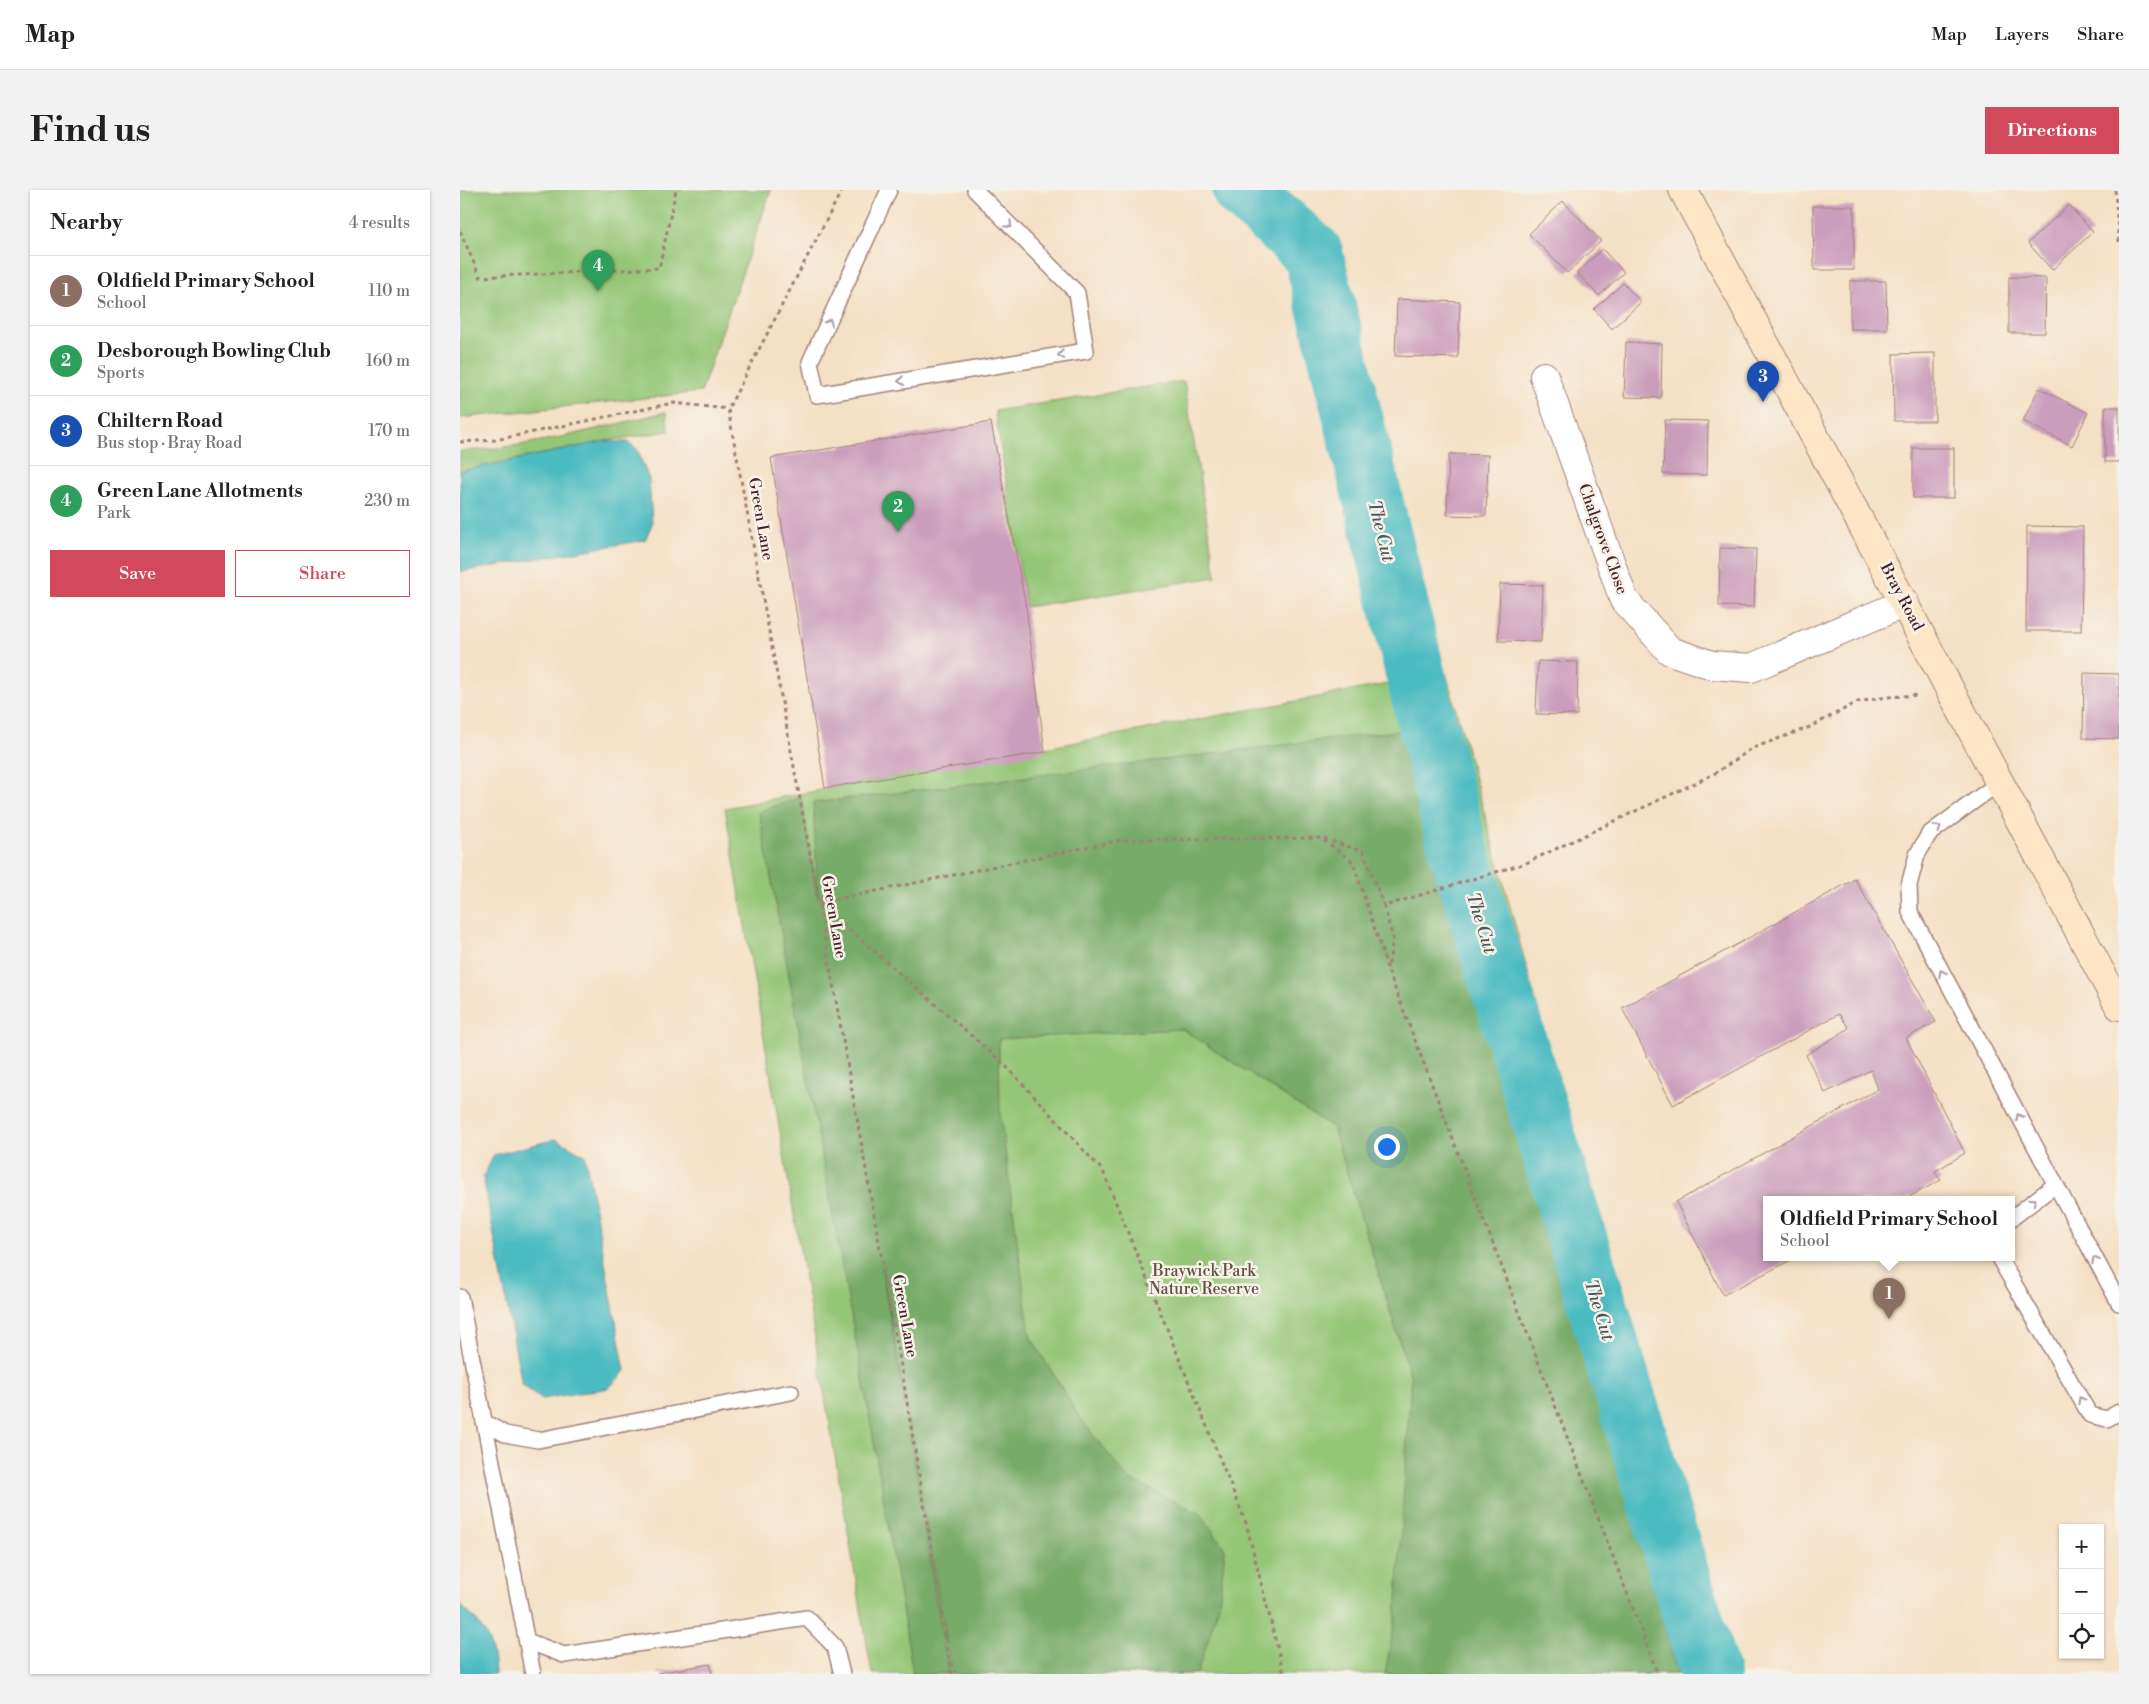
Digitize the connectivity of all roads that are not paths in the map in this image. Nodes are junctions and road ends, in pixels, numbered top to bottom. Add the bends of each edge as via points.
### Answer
1 (888, 190) edge
2 (975, 190) edge
3 (1683, 190) edge
4 (1544, 376) dead end
5 (1905, 603) junction
6 (2000, 782) junction
7 (2119, 1006) edge
8 (2055, 1185) junction
9 (2015, 1216) edge
10 (2001, 1261) edge
11 (460, 1298) edge
12 (2119, 1303) edge
13 (791, 1392) dead end
14 (2119, 1412) edge
15 (484, 1422) junction
16 (527, 1641) junction
17 (533, 1674) edge
18 (842, 1674) edge

2 -> 1 lane via 1077,293 1086,351 816,395 810,362
3 - 5 main road, Bray Road
4 - 5 street, Chalgrove Close via 1624,600 1670,651 1712,666 1751,668
5 - 6 main road, Bray Road
6 - 7 main road, Bray Road
8 -> 6 lane via 1910,912 1909,885 1917,855 1929,834
9 -> 8 lane
12 -> 8 lane
14 -> 10 lane via 2107,1419 2090,1415
11 - 15 lane
13 - 15 lane via 538,1440 505,1434
15 - 16 lane
16 - 17 lane
16 - 18 lane via 564,1655 807,1618 835,1647

